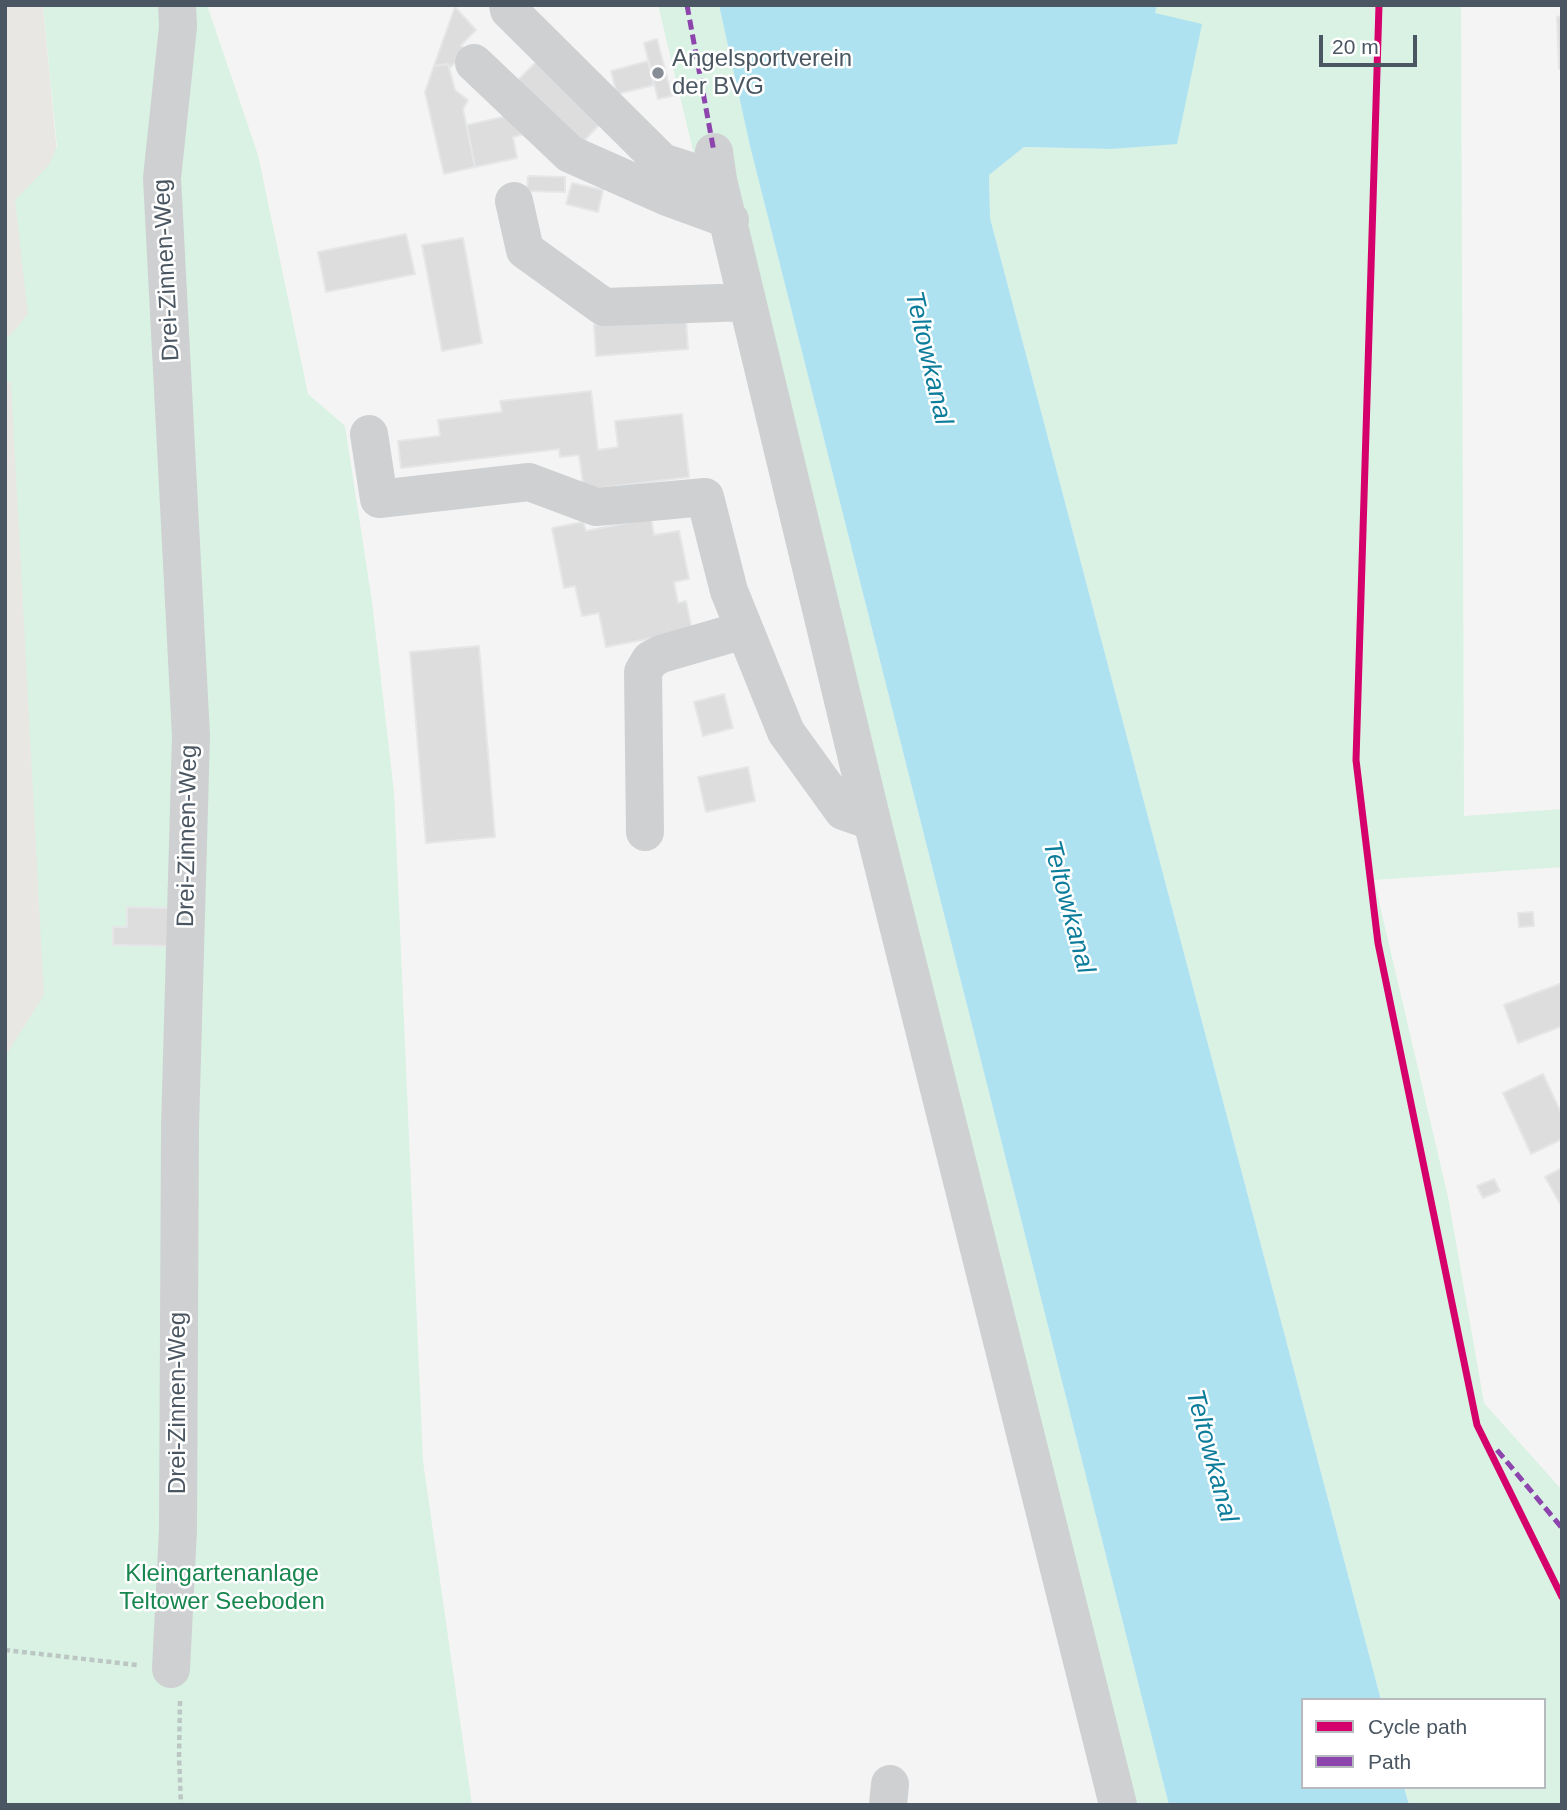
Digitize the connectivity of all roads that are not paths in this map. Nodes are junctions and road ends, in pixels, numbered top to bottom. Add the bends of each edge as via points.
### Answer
1 (177, 5) edge
2 (508, 5) edge
3 (474, 63) dead end
4 (514, 201) dead end
5 (730, 220) junction
6 (747, 302) junction
7 (369, 435) dead end
8 (744, 629) junction
9 (872, 821) junction
10 (645, 832) dead end
11 (171, 1669) road end
12 (1118, 1805) edge

1 - 11 lane, Drei-Zinnen-Weg via 162,178 191,736 180,1128 178,1530
2 - 5 lane via 662,162 716,166
3 - 5 lane via 570,154
4 - 6 lane via 525,250 604,307
5 - 6 lane
6 - 9 lane
7 - 8 lane via 379,499 529,482 596,507 705,497 729,592
8 - 9 lane via 786,732 843,811
8 - 10 lane via 661,654 650,660 643,672
9 - 12 lane

